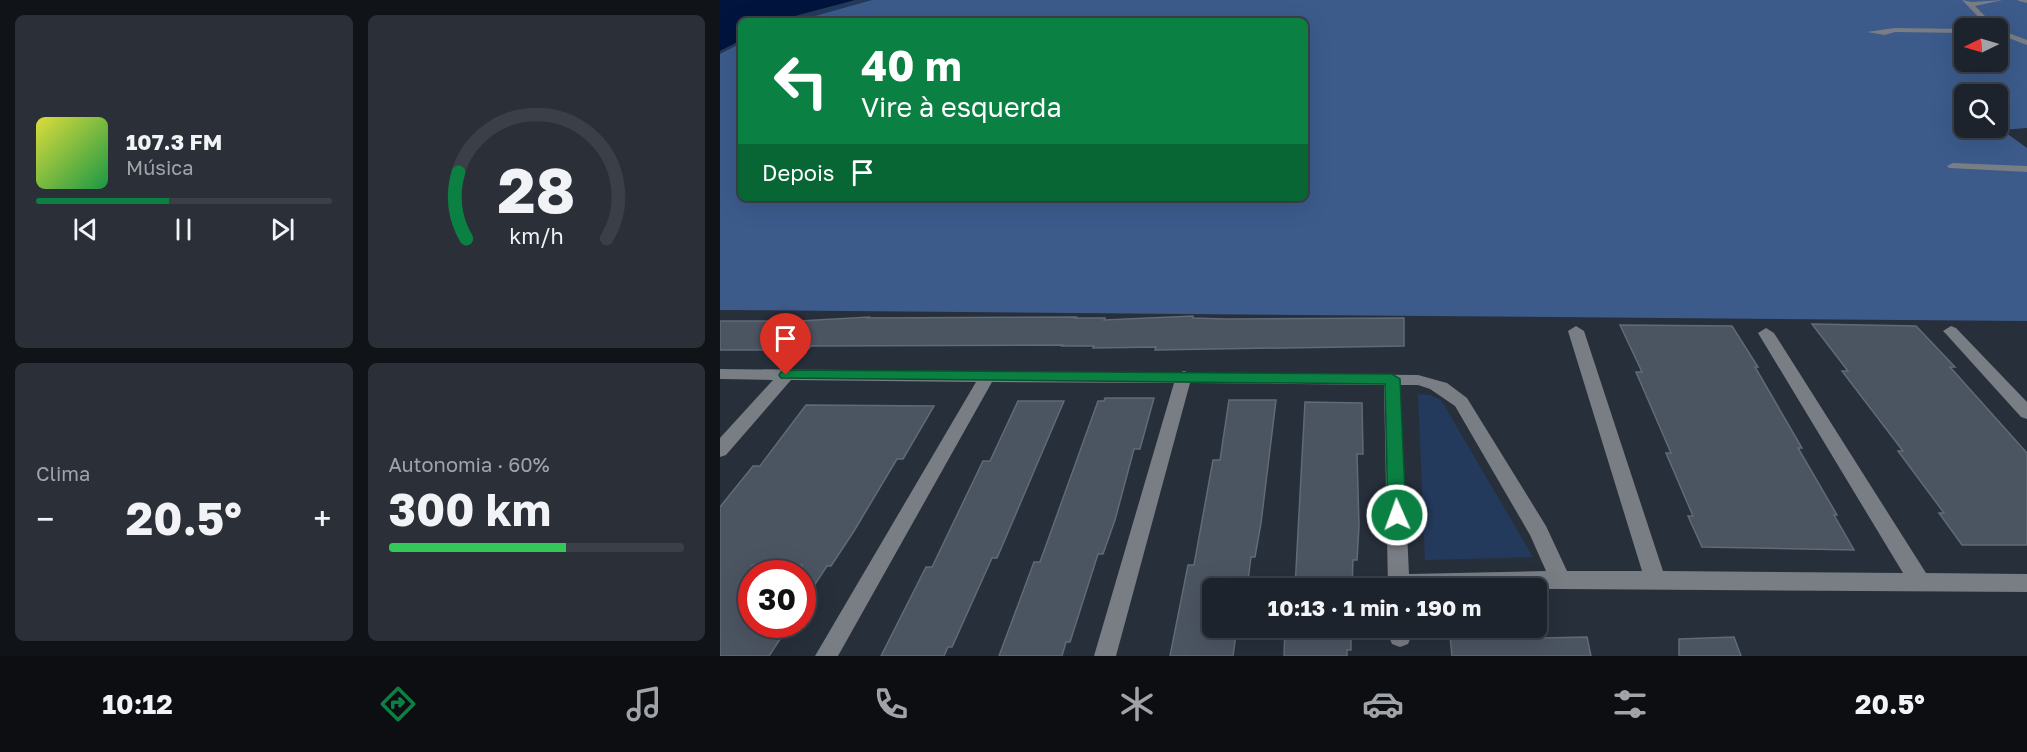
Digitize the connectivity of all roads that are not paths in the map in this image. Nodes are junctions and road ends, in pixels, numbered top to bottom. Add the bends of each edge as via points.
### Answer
1 (1999, 0) edge
2 (2021, 0) edge
3 (2027, 1) edge
4 (1969, 2) edge
5 (1984, 18) edge
6 (1954, 31) edge
7 (1871, 32) dead end
8 (2008, 36) edge
9 (2027, 44) edge
10 (1953, 166) dead end
11 (2027, 170) edge
12 (1576, 331) dead end
13 (1951, 331) dead end
14 (1766, 333) dead end
15 (720, 374) edge
16 (786, 375) junction
17 (987, 376) junction
18 (1184, 376) junction
19 (1392, 379) junction
20 (2027, 413) edge
21 (720, 450) edge
22 (1399, 578) edge
23 (1561, 580) junction
24 (1547, 581) edge
25 (1656, 581) junction
26 (1920, 582) junction
27 (2027, 583) edge
28 (826, 656) edge
29 (1105, 656) edge

1 - 4 street
2 - 3 street
4 - 5 street
6 - 7 street
8 - 9 street
10 - 11 street
12 - 25 street
13 - 20 street
14 - 26 street
15 - 16 street
16 - 17 street
16 - 21 street
17 - 18 street
17 - 28 street
18 - 19 street
18 - 29 street
19 - 22 street
19 - 23 street via 1433,382 1461,402 1539,532
23 - 24 street
23 - 25 street
25 - 26 street
26 - 27 street

